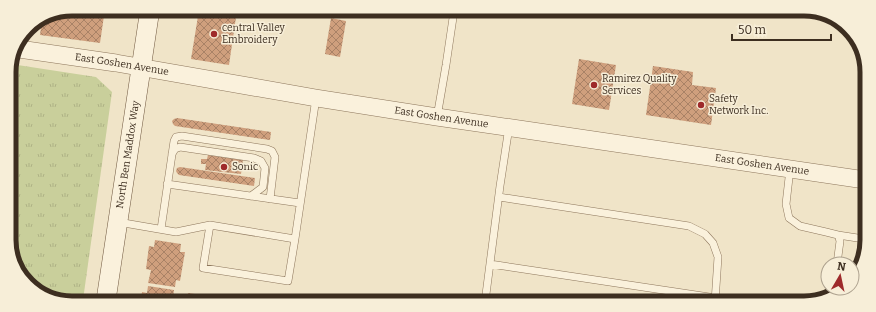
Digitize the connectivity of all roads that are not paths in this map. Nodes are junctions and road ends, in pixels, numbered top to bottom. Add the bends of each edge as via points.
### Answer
1 (149, 16) edge
2 (453, 16) edge
3 (21, 49) edge
4 (141, 68) junction
5 (316, 98) junction
6 (437, 117) junction
7 (509, 127) junction
8 (172, 154) junction
9 (790, 168) junction
10 (860, 178) edge
11 (167, 184) junction
12 (251, 196) junction
13 (498, 197) junction
14 (270, 199) junction
15 (300, 203) junction
16 (118, 222) junction
17 (210, 226) junction
18 (160, 229) junction
19 (838, 235) junction
20 (860, 238) edge
21 (295, 239) junction
22 (838, 256) edge
23 (490, 264) junction
24 (107, 296) edge
25 (486, 296) edge
26 (690, 296) edge
27 (715, 296) edge

1 - 4 main road, North Ben Maddox Way
2 - 6 lane
3 - 4 street, East Goshen Avenue
4 - 5 street, East Goshen Avenue
4 - 16 main road, North Ben Maddox Way
5 - 6 street, East Goshen Avenue
5 - 15 lane
6 - 7 street, East Goshen Avenue
7 - 9 street, East Goshen Avenue
7 - 13 lane
8 - 11 lane
8 - 12 lane via 180,147 261,161 265,168 263,187
8 - 14 lane via 174,140 182,136 272,151 275,157
9 - 10 street, East Goshen Avenue
9 - 19 lane via 786,204 789,218 800,226
11 - 12 lane
11 - 18 lane
12 - 14 lane
13 - 23 lane
13 - 27 lane via 689,226 705,234 713,243 718,257
14 - 15 lane
15 - 21 lane
16 - 18 lane
16 - 24 main road, North Ben Maddox Way
17 - 18 lane via 176,232
17 - 21 lane
17 - 21 lane via 203,268 288,281
19 - 20 lane
19 - 22 lane
23 - 25 lane
23 - 26 lane

